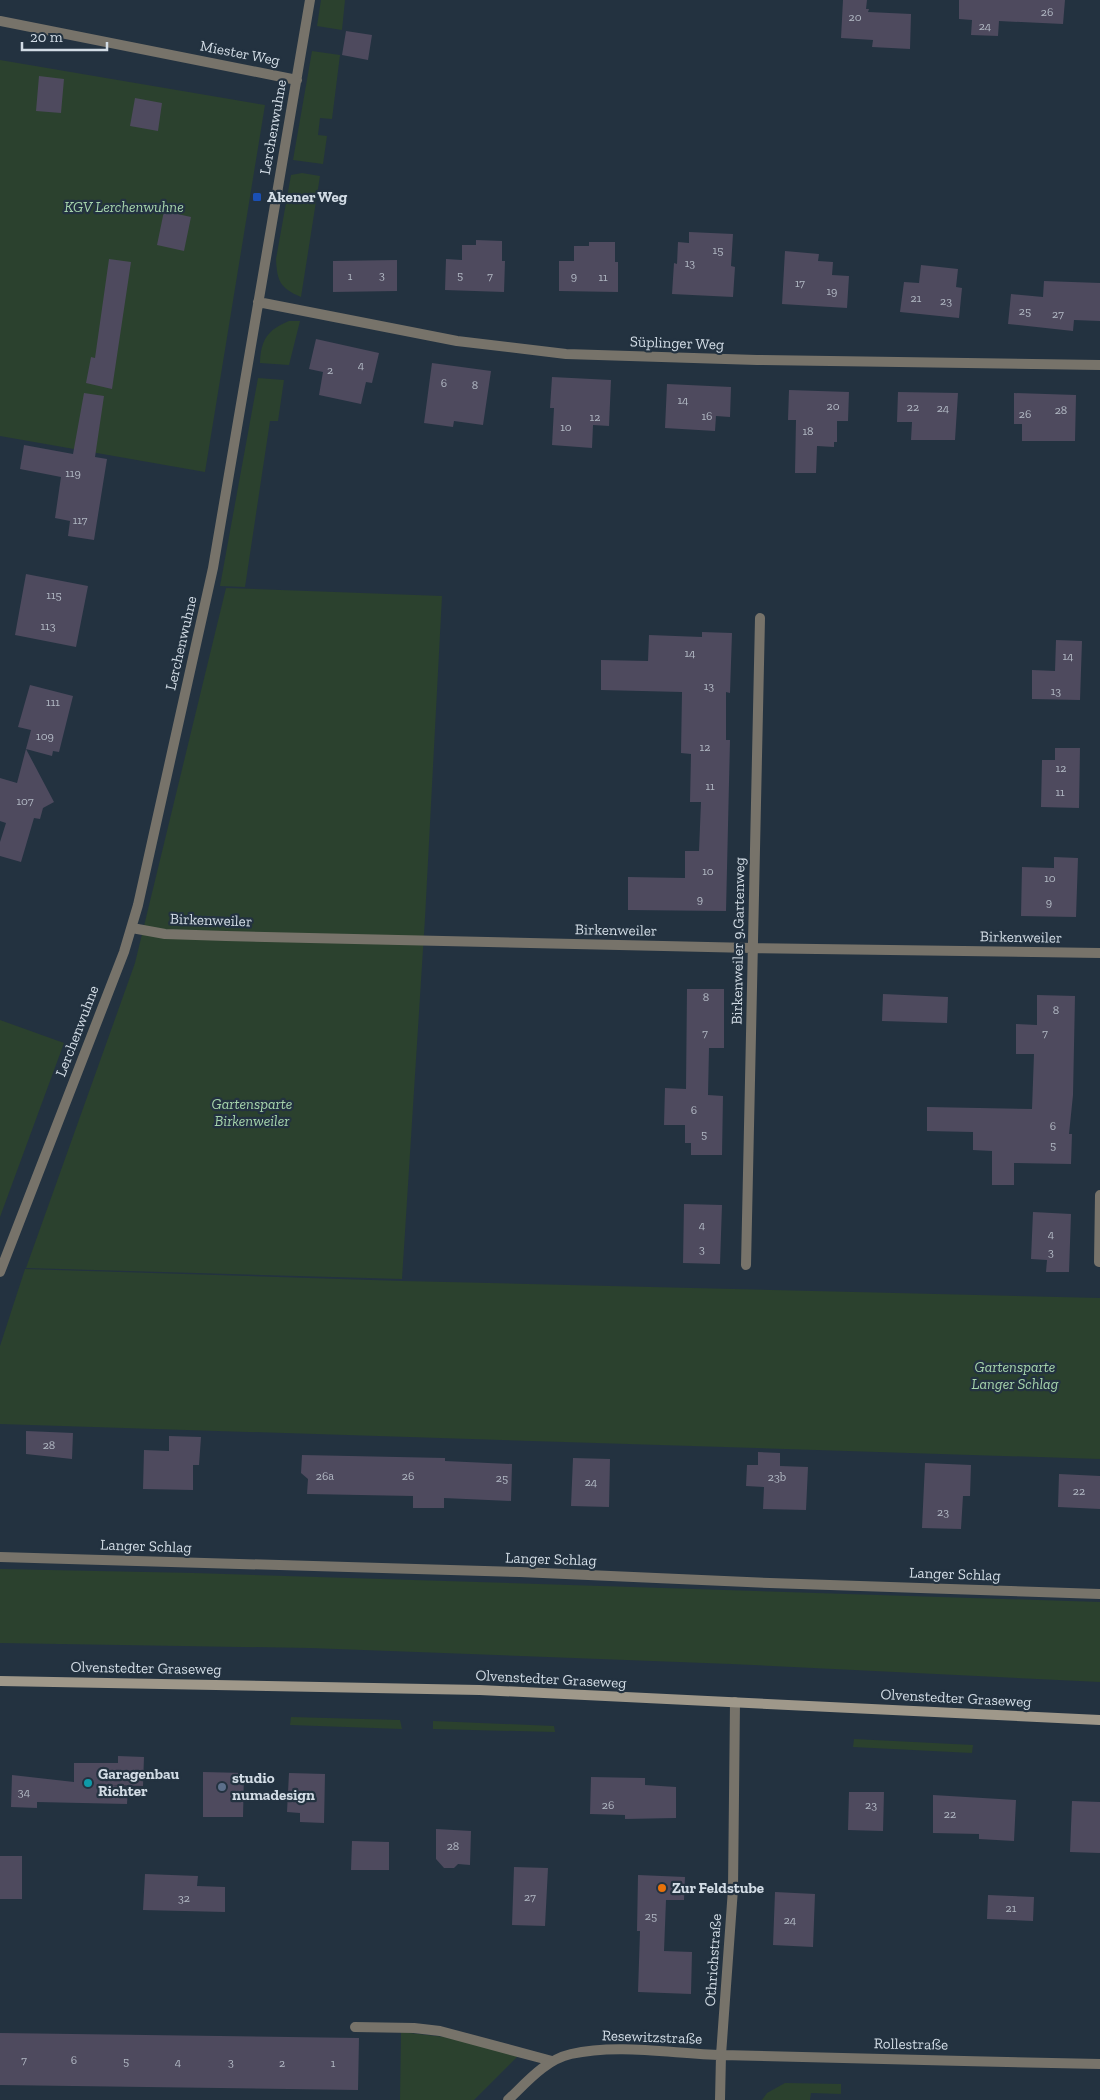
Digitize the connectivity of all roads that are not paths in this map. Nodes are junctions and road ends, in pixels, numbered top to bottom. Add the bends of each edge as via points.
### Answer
1 (310, 0) edge
2 (0, 21) edge
3 (297, 80) junction
4 (258, 302) junction
5 (1100, 366) edge
6 (760, 618) dead end
7 (132, 928) junction
8 (752, 948) junction
9 (1100, 953) edge
10 (1100, 1195) edge
11 (1099, 1262) edge
12 (746, 1264) dead end
13 (0, 1272) edge
14 (0, 1557) edge
15 (1100, 1594) edge
16 (0, 1681) edge
17 (735, 1702) junction
18 (1100, 1720) edge
19 (355, 2027) dead end
20 (721, 2055) junction
21 (552, 2061) junction
22 (1100, 2064) edge
23 (508, 2100) edge
24 (720, 2100) edge

1 - 3 street, Lerchenwuhne
2 - 3 street, Miester Weg
3 - 4 street, Lerchenwuhne
4 - 5 street, Süplinger Weg via 458,341 566,354
4 - 7 street, Lerchenwuhne via 213,568
6 - 8 street, Birkenweiler 9.Gartenweg
7 - 8 street, Birkenweiler via 165,934
7 - 13 street, Lerchenwuhne
8 - 9 street, Birkenweiler
8 - 12 street, Birkenweiler 9.Gartenweg
10 - 11 street
14 - 15 street, Langer Schlag
16 - 17 main road, Olvenstedter Graseweg via 480,1690
17 - 18 main road, Olvenstedter Graseweg
17 - 20 street, Othrichstraße via 733,1889
19 - 21 street via 440,2031
20 - 21 street, Resewitzstraße via 594,2050
20 - 22 street, Rollestraße
20 - 24 street, Othrichstraße
21 - 23 street, Resewitzstraße

